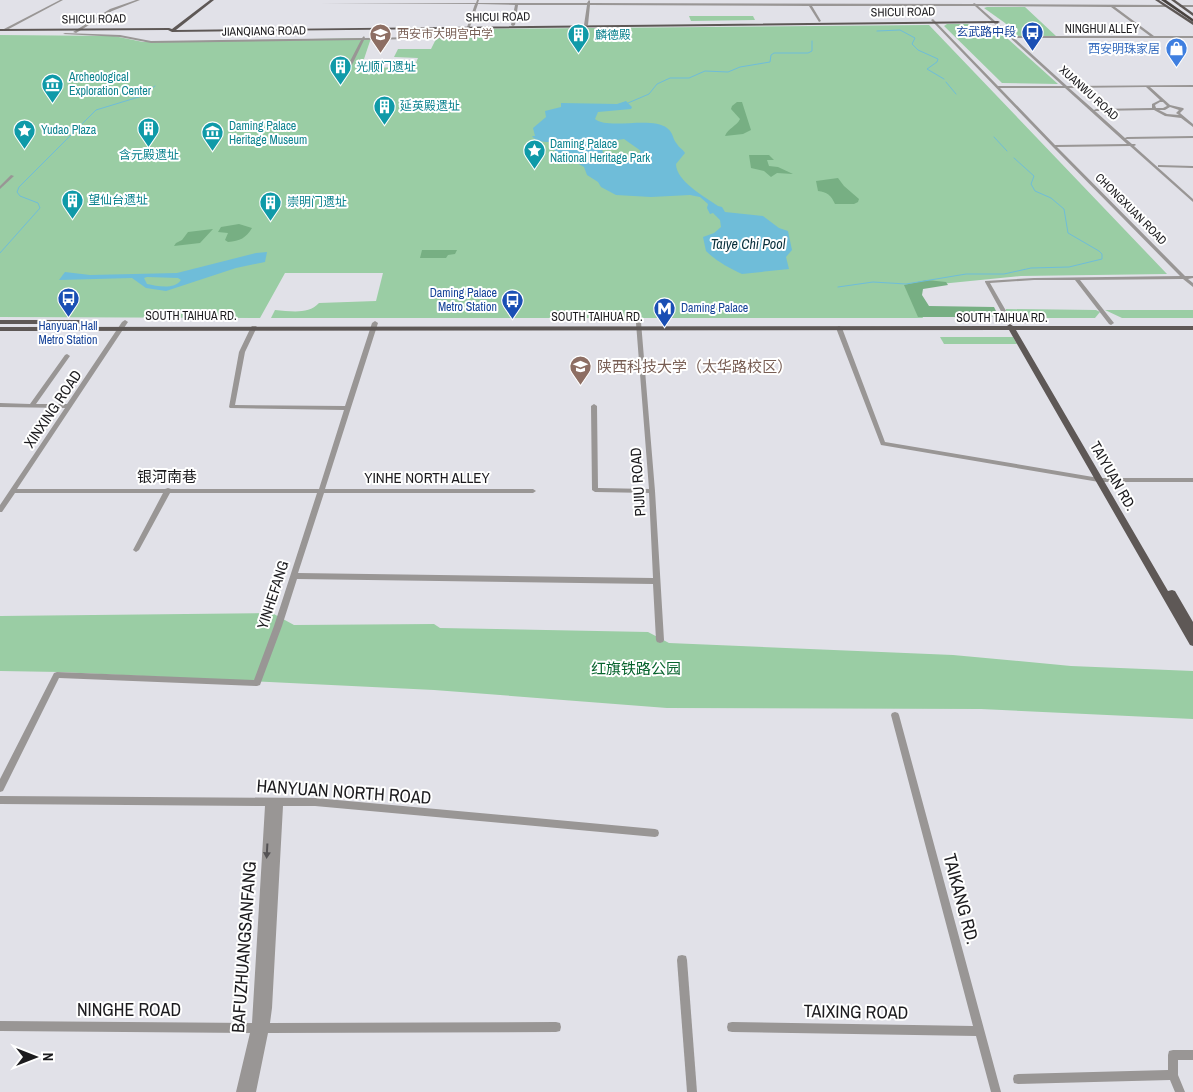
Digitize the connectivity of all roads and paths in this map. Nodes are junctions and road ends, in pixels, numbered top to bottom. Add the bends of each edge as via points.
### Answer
1 (62, 0) edge
2 (134, 0) edge
3 (138, 0) edge
4 (207, 0) edge
5 (212, 0) edge
6 (681, 0) edge
7 (861, 0) edge
8 (1065, 0) edge
9 (1173, 0) edge
10 (352, 1) edge
11 (413, 1) edge
12 (478, 1) edge
13 (589, 2) edge
14 (1163, 2) edge
15 (322, 3) dead end
16 (517, 3) junction
17 (974, 3) edge
18 (682, 5) junction
19 (1078, 5) junction
20 (809, 6) junction
21 (865, 6) junction
22 (1112, 6) junction
23 (1180, 6) junction
24 (1193, 6) edge
25 (1193, 19) edge
26 (933, 21) junction
27 (995, 21) junction
28 (819, 22) junction
29 (512, 25) junction
30 (586, 25) junction
31 (470, 26) junction
32 (2, 29) edge
33 (80, 29) junction
34 (172, 29) junction
35 (294, 29) junction
36 (65, 34) dead end
37 (73, 34) junction
38 (364, 37) junction
39 (1013, 37) junction
40 (1154, 37) junction
41 (1193, 37) edge
42 (287, 39) junction
43 (348, 69) dead end
44 (1068, 86) junction
45 (1148, 86) junction
46 (1193, 86) edge
47 (996, 87) junction
48 (1164, 101) junction
49 (1169, 106) junction
50 (1154, 109) junction
51 (1164, 109) junction
52 (1096, 110) junction
53 (1178, 113) junction
54 (1183, 117) junction
55 (1193, 126) edge
56 (1193, 137) edge
57 (1127, 138) junction
58 (1134, 145) junction
59 (1057, 146) junction
60 (1159, 166) junction
61 (1193, 167) edge
62 (12, 176) dead end
63 (0, 188) edge
64 (1193, 197) edge
65 (1193, 202) edge
66 (1193, 207) edge
67 (1077, 278) junction
68 (1190, 278) edge
69 (1193, 286) edge
70 (0, 322) edge
71 (1111, 323) junction
72 (1193, 323) edge
73 (123, 325) junction
74 (639, 325) junction
75 (374, 326) junction
76 (1013, 326) junction
77 (254, 328) junction
78 (840, 328) junction
79 (1193, 328) edge
80 (0, 329) edge
81 (67, 356) dead end
82 (0, 405) edge
83 (32, 405) junction
84 (70, 406) junction
85 (594, 406) dead end
86 (348, 408) junction
87 (1101, 478) junction
88 (1193, 478) edge
89 (168, 490) junction
90 (322, 490) junction
91 (13, 491) junction
92 (533, 491) dead end
93 (652, 491) junction
94 (0, 510) edge
95 (136, 550) dead end
96 (294, 576) junction
97 (657, 581) junction
98 (1193, 630) edge
99 (660, 640) dead end
100 (1193, 642) edge
101 (895, 715) dead end
102 (0, 788) edge
103 (0, 800) edge
104 (274, 802) junction
105 (655, 833) dead end
106 (682, 960) dead end
107 (0, 1026) edge
108 (556, 1027) dead end
109 (260, 1028) junction
110 (732, 1028) dead end
111 (980, 1031) junction
112 (1193, 1055) edge
113 (1173, 1075) junction
114 (1018, 1079) dead end
115 (241, 1092) edge
116 (251, 1092) edge
117 (692, 1092) edge
118 (996, 1092) edge
119 (1180, 1092) edge

1 - 32 street
2 - 3 street
3 - 33 street via 111,10
4 - 34 main road
5 - 34 main road
6 - 18 street
7 - 21 street
8 - 19 street
9 - 23 main road
10 - 11 street
10 - 15 street
11 - 12 street
12 - 16 street
12 - 31 street
13 - 16 street
13 - 18 street
13 - 30 street
14 - 22 street
14 - 25 highway
14 - 25 highway
16 - 29 street
17 - 19 street
17 - 21 street
17 - 22 street
17 - 27 street, XUANWU ROAD
18 - 20 street
19 - 22 street
20 - 21 street
20 - 28 street
22 - 40 street
23 - 24 street
23 - 25 main road
26 - 27 main road, SHICUI ROAD
26 - 28 main road, SHICUI ROAD
26 - 30 main road, SHICUI ROAD
26 - 47 street, CHONGXUAN ROAD
27 - 39 street, XUANWU ROAD
28 - 30 main road, SHICUI ROAD
29 - 30 main road, SHICUI ROAD
29 - 31 main road, SHICUI ROAD
30 - 31 main road, SHICUI ROAD
31 - 34 main road, SHICUI ROAD
31 - 35 main road, SHICUI ROAD
31 - 38 street, JIANQIANG ROAD via 465,38
32 - 33 main road, SHICUI ROAD
33 - 34 main road, SHICUI ROAD
33 - 37 street
34 - 35 main road, SHICUI ROAD
35 - 42 street
36 - 37 street, JIANQIANG ROAD
37 - 42 street, JIANQIANG ROAD via 120,36 152,42
38 - 42 street, JIANQIANG ROAD
38 - 43 street
39 - 40 street, NINGHUI ALLEY
39 - 44 street, XUANWU ROAD
40 - 41 street, NINGHUI ALLEY
44 - 45 street
44 - 47 street
44 - 52 street, XUANWU ROAD
44 - 58 street, XUANWU ROAD
45 - 46 street
45 - 48 street
47 - 59 street, CHONGXUAN ROAD
48 - 49 street
48 - 50 street via 1156,102
49 - 51 street
49 - 53 street via 1182,109
50 - 51 street
50 - 52 street
50 - 54 street via 1166,115
51 - 53 street
52 - 57 street, XUANWU ROAD
53 - 54 street
54 - 55 street
56 - 57 street
57 - 58 street, XUANWU ROAD
58 - 59 street
58 - 60 street, XUANWU ROAD
58 - 65 street, XUANWU ROAD
59 - 68 street, CHONGXUAN ROAD
60 - 61 street
60 - 64 street, XUANWU ROAD
62 - 63 street
65 - 66 street, XUANWU ROAD via 1190,204
67 - 68 street
67 - 71 street
67 - 76 street via 987,282
68 - 69 street, CHONGXUAN ROAD
70 - 73 main road, SOUTH TAIHUA RD.
71 - 72 main road, SOUTH TAIHUA RD.
71 - 76 main road, SOUTH TAIHUA RD.
73 - 75 main road, SOUTH TAIHUA RD.
73 - 77 main road, SOUTH TAIHUA RD.
73 - 80 main road, SOUTH TAIHUA RD.
73 - 84 street, XINXING ROAD
74 - 75 main road, SOUTH TAIHUA RD.
74 - 76 main road, SOUTH TAIHUA RD.
74 - 78 main road, SOUTH TAIHUA RD.
74 - 93 street, PIJIU ROAD
75 - 77 main road, SOUTH TAIHUA RD.
75 - 86 street, YINHEFANG
76 - 78 main road, SOUTH TAIHUA RD.
76 - 79 main road, SOUTH TAIHUA RD.
76 - 87 main road, TAIYUAN RD.
77 - 86 street via 242,352 232,408
78 - 87 street via 883,444
81 - 83 street
82 - 83 street
83 - 84 street
84 - 91 street, XINXING ROAD
85 - 93 street via 595,490
86 - 90 street, YINHEFANG
87 - 88 street
87 - 98 main road, TAIYUAN RD.
87 - 100 main road, TAIYUAN RD.
89 - 90 street, 银河南巷
89 - 91 street, 银河南巷
89 - 95 street
90 - 92 street, YINHE NORTH ALLEY
90 - 96 street, YINHEFANG
91 - 94 street, XINXING ROAD
93 - 97 street, PIJIU ROAD
96 - 97 street
96 - 102 street, YINHEFANG via 257,683 57,675
97 - 99 street, PIJIU ROAD
101 - 111 street, TAIKANG RD.
103 - 104 street, HANYUAN NORTH ROAD
104 - 105 street, HANYUAN NORTH ROAD via 315,802
104 - 109 street, BAFUZHUANGSANFANG
106 - 117 street
107 - 109 street, NINGHE ROAD
108 - 109 street, NINGHE ROAD
109 - 115 street, BAFUZHUANGSANFANG
109 - 116 street, BAFUZHUANGSANFANG
110 - 111 street, TAIXING ROAD
111 - 118 street, TAIKANG RD.
112 - 113 street via 1173,1055
113 - 114 street
113 - 119 street

